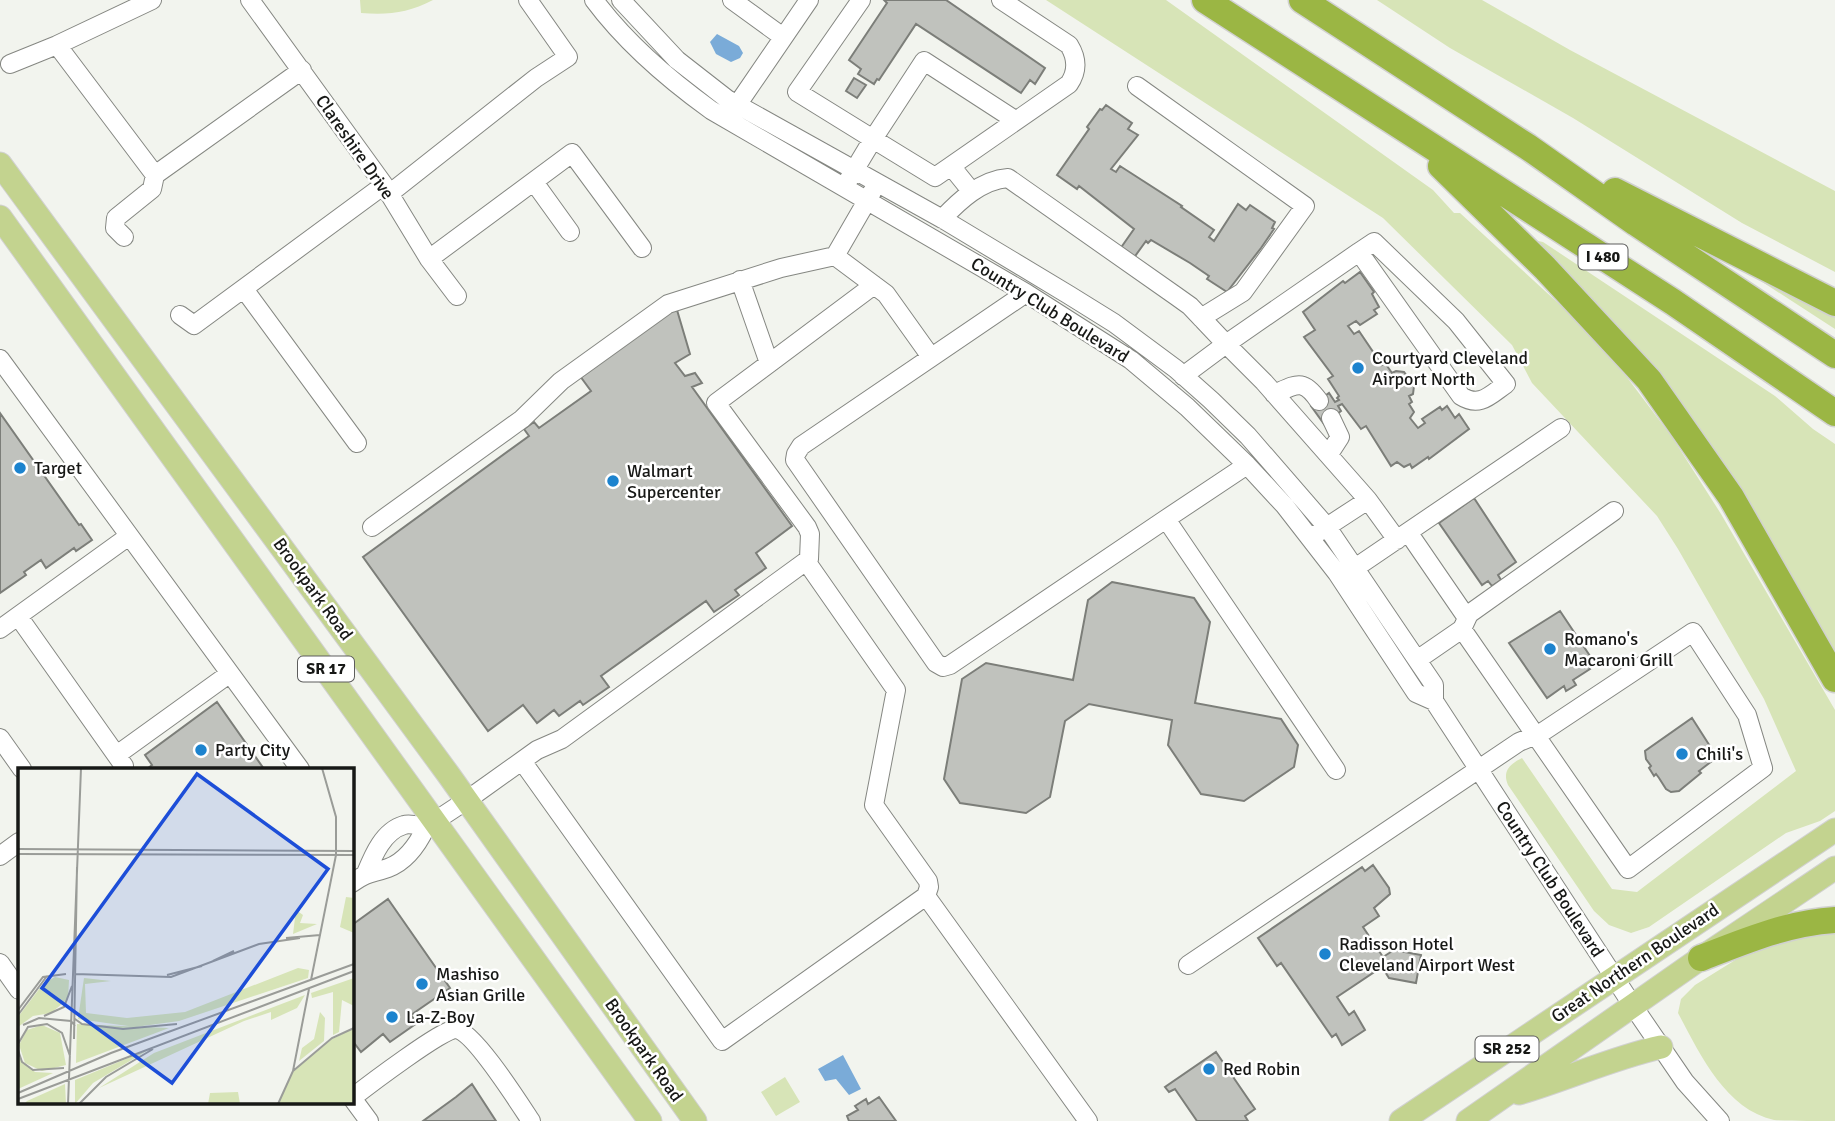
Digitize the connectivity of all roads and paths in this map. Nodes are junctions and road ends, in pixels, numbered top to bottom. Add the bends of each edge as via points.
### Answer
1 (152, 0) edge
2 (250, 0) edge
3 (528, 0) edge
4 (594, 0) edge
5 (621, 0) edge
6 (733, 0) edge
7 (809, 0) edge
8 (861, 0) edge
9 (1001, 0) edge
10 (1205, 0) edge
11 (1302, 0) edge
12 (783, 37) junction
13 (57, 45) junction
14 (10, 64) dead end
15 (302, 70) junction
16 (1137, 86) dead end
17 (738, 105) junction
18 (727, 120) junction
19 (1015, 120) junction
20 (1400, 126) junction
21 (873, 139) junction
22 (1528, 147) junction
23 (0, 164) edge
24 (951, 166) junction
25 (855, 170) junction
26 (155, 175) junction
27 (534, 182) junction
28 (877, 183) junction
29 (844, 188) junction
30 (386, 189) junction
31 (972, 192) junction
32 (867, 201) junction
33 (0, 217) edge
34 (942, 219) junction
35 (570, 232) dead end
36 (124, 237) dead end
37 (642, 248) dead end
38 (1359, 252) junction
39 (835, 256) junction
40 (429, 259) junction
41 (740, 280) junction
42 (874, 285) junction
43 (244, 289) junction
44 (1026, 293) junction
45 (457, 296) dead end
46 (1835, 303) edge
47 (180, 315) dead end
48 (1201, 318) junction
49 (1226, 344) junction
50 (1835, 355) edge
51 (931, 357) junction
52 (0, 359) edge
53 (769, 363) junction
54 (1183, 376) junction
55 (1274, 394) junction
56 (1318, 401) dead end
57 (1835, 413) edge
58 (1331, 418) dead end
59 (1560, 428) dead end
60 (357, 443) dead end
61 (1329, 454) junction
62 (1247, 465) junction
63 (1368, 500) junction
64 (1614, 511) dead end
65 (1166, 519) junction
66 (372, 527) dead end
67 (1326, 527) junction
68 (129, 536) junction
69 (1403, 536) junction
70 (1310, 538) junction
71 (806, 561) junction
72 (1355, 568) junction
73 (18, 616) junction
74 (1464, 623) junction
75 (0, 629) edge
76 (1417, 660) junction
77 (229, 674) junction
78 (1835, 680) edge
79 (1434, 701) junction
80 (1534, 735) junction
81 (0, 738) edge
82 (522, 761) junction
83 (122, 765) edge
84 (21, 768) edge
85 (299, 768) edge
86 (1336, 770) dead end
87 (1478, 770) junction
88 (467, 800) junction
89 (431, 824) junction
90 (1835, 830) edge
91 (18, 843) edge
92 (0, 856) edge
93 (1835, 868) edge
94 (359, 878) edge
95 (926, 896) junction
96 (1835, 920) edge
97 (1701, 958) junction
98 (0, 963) edge
99 (1188, 965) dead end
100 (1614, 978) junction
101 (18, 989) edge
102 (1633, 1006) junction
103 (1661, 1047) junction
104 (354, 1096) edge
105 (1503, 1098) junction
106 (354, 1100) edge
107 (369, 1121) edge
108 (531, 1121) edge
109 (650, 1121) edge
110 (695, 1121) edge
111 (1088, 1121) edge
112 (1401, 1121) edge
113 (1468, 1121) edge
114 (1720, 1121) edge

1 - 13 street
2 - 15 street, Clareshire Drive
3 - 30 street via 568,57
4 - 18 street, Country Club Boulevard via 672,82
5 - 17 street, Country Club Boulevard via 677,60
6 - 12 street
7 - 12 street
8 - 21 street via 797,92
9 - 19 street via 1069,45 1076,68 1069,84
10 - 20 highway, I 480
11 - 22 highway, I 480
12 - 17 street
13 - 14 street
13 - 26 street
15 - 26 street
15 - 30 street, Clareshire Drive
16 - 48 street via 1306,205 1243,292
17 - 18 street
17 - 25 street, Country Club Boulevard
18 - 29 street, Country Club Boulevard
19 - 21 street via 924,61
19 - 24 street
20 - 57 highway, I 480
20 - 78 highway via 1545,268 1649,380 1731,497
21 - 24 street via 934,177
21 - 25 street
22 - 46 highway
22 - 50 highway, I 480
23 - 88 main road, Brookpark Road / SR 17
24 - 31 street
25 - 28 street, Country Club Boulevard
25 - 29 street
26 - 36 street via 152,189 116,218 115,228
27 - 35 street
27 - 37 street via 572,153
27 - 40 street
28 - 32 street
28 - 34 street, Country Club Boulevard
29 - 32 street, Country Club Boulevard
30 - 40 street, Clareshire Drive
30 - 43 street
31 - 34 street
31 - 48 street via 1008,178
32 - 39 street
32 - 44 street, Country Club Boulevard
33 - 89 main road, Brookpark Road / SR 17
34 - 54 street, Country Club Boulevard via 1114,323
38 - 38 street via 1461,396 1480,401 1506,384 1457,321 1374,242
38 - 49 street
39 - 41 street
39 - 42 street
40 - 45 street, Clareshire Drive
41 - 53 street
41 - 66 street via 668,304 561,381 522,419
42 - 51 street via 905,318
42 - 53 street
43 - 47 street via 194,325
43 - 60 street
44 - 51 street
44 - 62 street, Country Club Boulevard via 1131,360
48 - 49 street
49 - 54 street
49 - 55 street
51 - 65 street via 801,446 795,460 936,663 950,665
52 - 68 street
53 - 71 street via 716,402 807,527 811,545
54 - 67 street, Country Club Boulevard via 1248,436
55 - 56 street via 1301,384
55 - 61 street
58 - 61 street via 1340,437
59 - 69 street
61 - 63 street
62 - 65 street
62 - 70 street, Country Club Boulevard
63 - 67 street
63 - 69 street
64 - 74 street via 1469,614
65 - 86 street
67 - 70 street
67 - 72 street, Country Club Boulevard
68 - 73 street
68 - 77 street
69 - 72 street
69 - 74 street
70 - 79 street, Country Club Boulevard via 1416,693
71 - 82 street via 562,739
71 - 95 street via 897,690 874,805 928,881
72 - 76 street, Country Club Boulevard
73 - 75 street
73 - 83 street
74 - 76 street
74 - 80 street
76 - 79 street, Country Club Boulevard via 1434,685
77 - 83 street
77 - 85 street
79 - 87 street, Country Club Boulevard
80 - 80 street via 1693,632 1747,715 1763,768 1628,869
80 - 87 street
81 - 84 street
82 - 88 street
82 - 95 street via 722,1041
87 - 99 street
87 - 100 street, Country Club Boulevard
88 - 89 street
88 - 110 main road, Brookpark Road / SR 17
89 - 94 street via 411,852 390,867
89 - 94 street via 405,824 395,830 376,849
89 - 109 main road, Brookpark Road / SR 17
90 - 100 main road, Great Northern Boulevard / SR 252
91 - 92 street
93 - 97 main road, Great Northern Boulevard / SR 252
95 - 111 street
96 - 97 highway via 1778,929
97 - 102 main road, Great Northern Boulevard / SR 252
98 - 101 street
100 - 102 street, Country Club Boulevard
100 - 112 main road, Great Northern Boulevard / SR 252
102 - 103 street, Country Club Boulevard
102 - 105 main road, Great Northern Boulevard / SR 252
103 - 105 main road
103 - 114 street, Country Club Boulevard
104 - 108 street via 433,1039 457,1029 473,1039
105 - 113 main road, Great Northern Boulevard / SR 252
106 - 107 street

